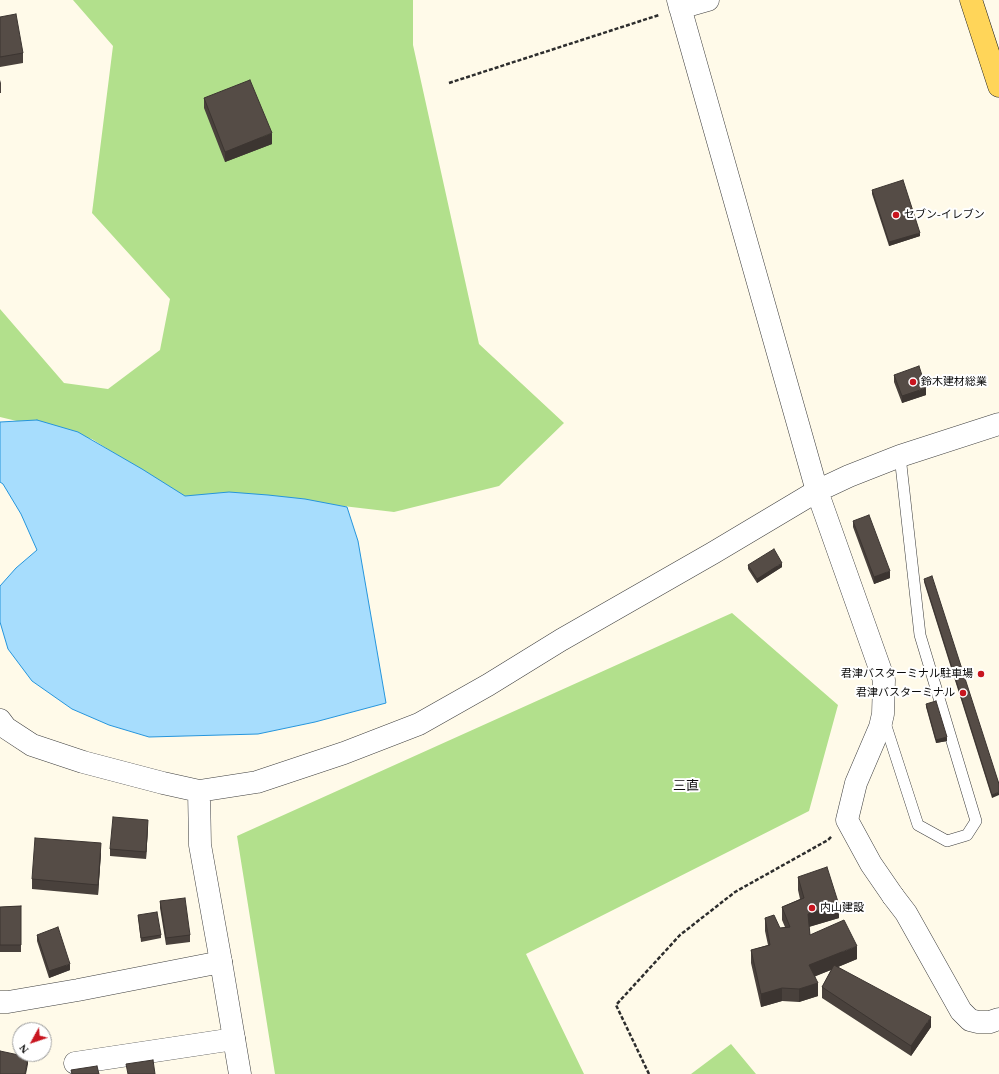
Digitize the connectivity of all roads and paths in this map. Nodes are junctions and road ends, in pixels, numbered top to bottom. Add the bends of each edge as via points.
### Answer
1 (708, 0) edge
2 (971, 0) edge
3 (679, 4) edge
4 (449, 83) dead end
5 (999, 86) edge
6 (999, 424) edge
7 (900, 456) junction
8 (817, 491) junction
9 (882, 714) junction
10 (0, 720) edge
11 (199, 791) junction
12 (847, 820) junction
13 (222, 962) junction
14 (0, 1002) edge
15 (999, 1019) edge
16 (234, 1039) junction
17 (75, 1063) dead end
18 (240, 1074) edge
19 (649, 1074) edge

1 - 3 street
2 - 5 main road
3 - 4 path via 593,37
3 - 8 street
6 - 7 street
7 - 8 street
7 - 9 lane via 920,635 976,821 967,835 947,841 918,825
8 - 9 street via 884,680
8 - 11 street via 418,724 344,753 257,782
9 - 12 street via 880,727 856,783
10 - 11 street via 6,728 32,745 83,762
11 - 13 street via 200,845
12 - 15 street via 871,864 906,913 961,1011 970,1020 978,1022
12 - 19 path via 828,840 735,892 686,930 616,1005
13 - 14 street via 78,990
13 - 16 street
16 - 17 street
16 - 18 street

